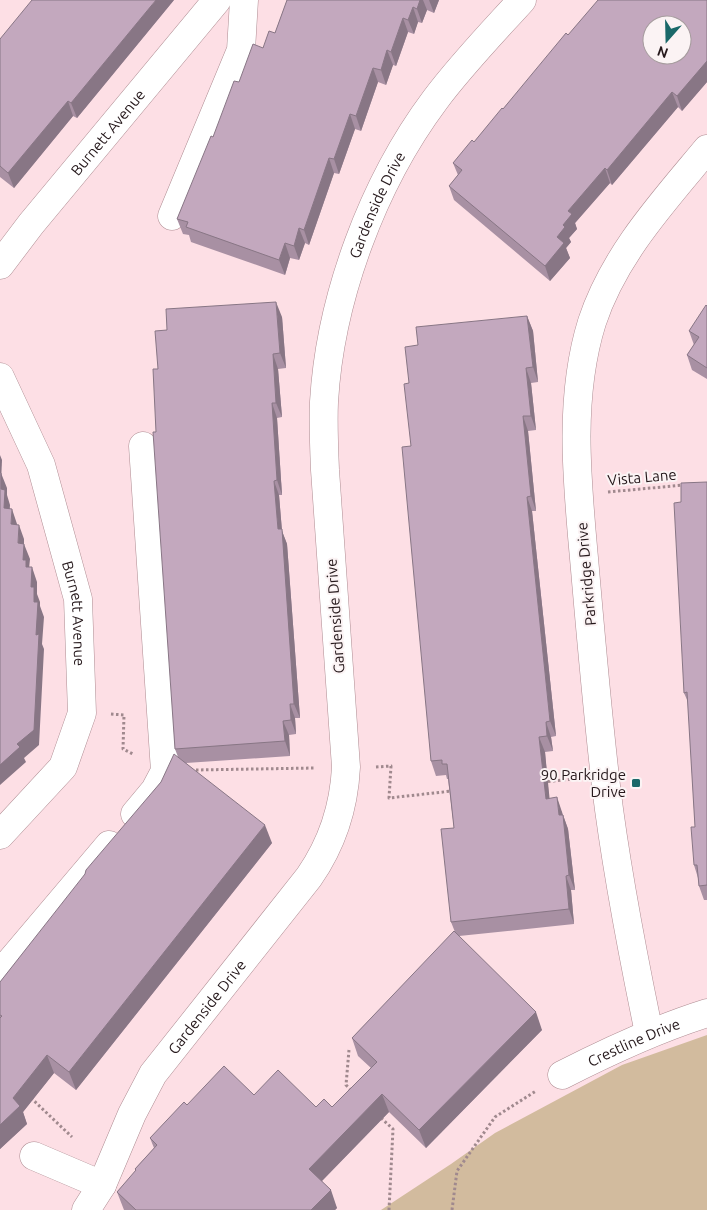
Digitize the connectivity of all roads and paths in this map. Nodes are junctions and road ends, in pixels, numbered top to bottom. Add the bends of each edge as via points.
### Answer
1 (217, 0) edge
2 (244, 0) edge
3 (522, 0) edge
4 (707, 148) edge
5 (172, 216) dead end
6 (0, 265) edge
7 (0, 377) edge
8 (143, 446) dead end
9 (690, 485) edge
10 (580, 494) junction
11 (0, 835) edge
12 (0, 974) edge
13 (707, 1013) edge
14 (649, 1033) junction
15 (349, 1050) dead end
16 (562, 1076) joint
17 (352, 1092) edge
18 (29, 1096) edge
19 (380, 1117) edge
20 (72, 1137) dead end
21 (34, 1156) dead end
22 (102, 1184) junction
23 (86, 1210) edge
24 (389, 1210) edge
25 (452, 1210) edge

1 - 6 street, Burnett Avenue
2 - 5 street via 241,50
3 - 22 street, Gardenside Drive via 435,100 403,150 363,231 338,315 329,359 324,423 346,767 344,798 336,826 309,878 153,1074
4 - 10 street, Parkridge Drive via 638,235 601,300 586,343 579,389
7 - 11 street, Burnett Avenue via 41,465 78,599 82,714 64,767
8 - 12 street via 165,771 155,790
9 - 10 path, Vista Lane
10 - 14 street, Parkridge Drive via 606,788
13 - 14 street, Crestline Drive
14 - 16 street, Crestline Drive
15 - 17 path via 346,1085
16 - 25 path via 495,1117 457,1170
18 - 20 path
19 - 24 path via 393,1129
21 - 22 street
22 - 23 street, Gardenside Drive

